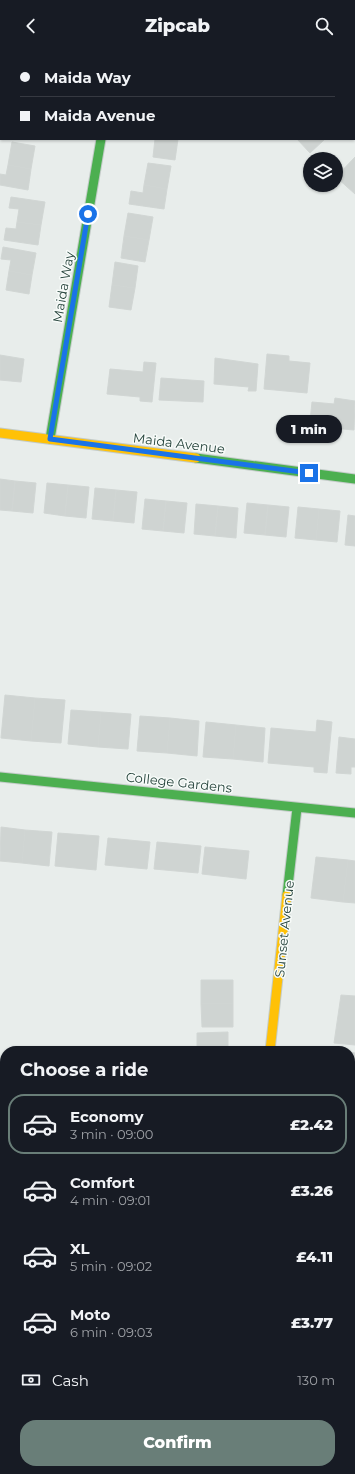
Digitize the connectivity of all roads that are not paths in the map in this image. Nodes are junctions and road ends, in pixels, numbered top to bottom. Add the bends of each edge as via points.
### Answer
1 (101, 140) edge
2 (0, 433) edge
3 (50, 439) junction
4 (355, 479) edge
5 (0, 777) edge
6 (297, 808) junction
7 (355, 814) edge
8 (271, 1046) edge

1 - 3 street, Maida Way
2 - 3 street, Maida Avenue
3 - 4 street, Maida Avenue
5 - 6 street, College Gardens
6 - 7 street, College Gardens
6 - 8 street, Sunset Avenue

